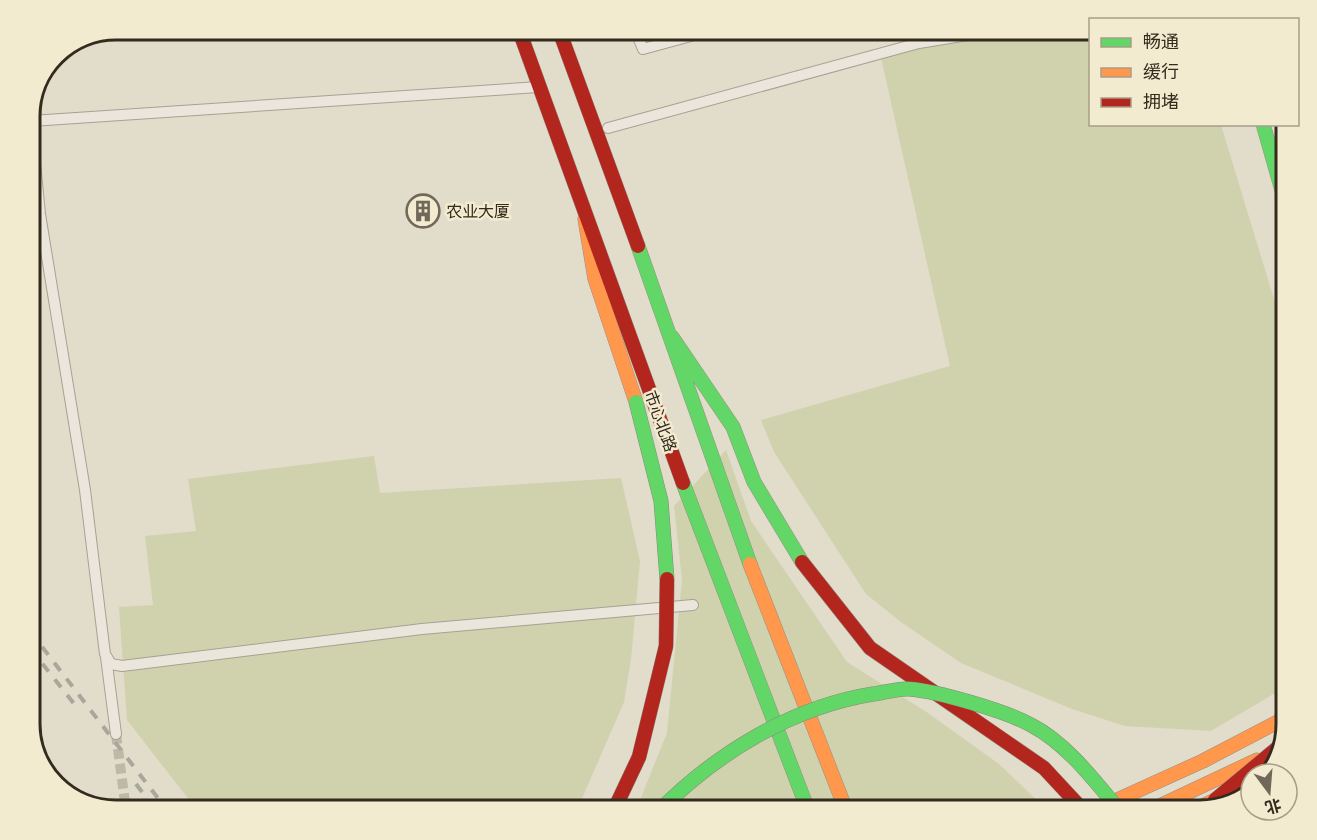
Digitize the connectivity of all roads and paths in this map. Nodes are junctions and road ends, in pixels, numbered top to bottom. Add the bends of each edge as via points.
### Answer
1 (523, 40) edge
2 (564, 40) edge
3 (639, 40) edge
4 (676, 40) edge
5 (937, 40) edge
6 (539, 87) junction
7 (41, 115) edge
8 (1264, 126) edge
9 (608, 128) dead end
10 (1276, 170) edge
11 (585, 219) junction
12 (41, 220) edge
13 (672, 337) junction
14 (693, 605) dead end
15 (105, 654) junction
16 (1276, 723) edge
17 (116, 734) tunnel mouth
18 (1271, 753) edge
19 (1271, 754) edge
20 (1218, 797) edge
21 (619, 800) edge
22 (670, 800) edge
23 (804, 800) edge
24 (842, 800) edge
25 (1074, 800) edge
26 (1110, 800) edge
27 (1117, 800) edge
28 (1172, 800) edge

1 - 6 main road, 市心北路
2 - 13 main road
3 - 4 street via 643,49
5 - 9 street
6 - 7 street
6 - 11 main road, 市心北路
8 - 10 main road
11 - 21 main road, bridge via 595,279 636,402 661,501 667,574 666,646 639,757
11 - 23 main road, 市心北路
12 - 15 street via 85,490
13 - 24 main road via 746,553
13 - 25 main road, bridge via 734,427 754,482 793,551 870,648 1044,768
14 - 15 street via 422,629 122,666 111,664
15 - 17 street
16 - 27 main road
18 - 28 main road
19 - 20 main road, bridge
22 - 26 main road, bridge via 755,736 817,706 908,689 981,706 1032,725 1078,762

